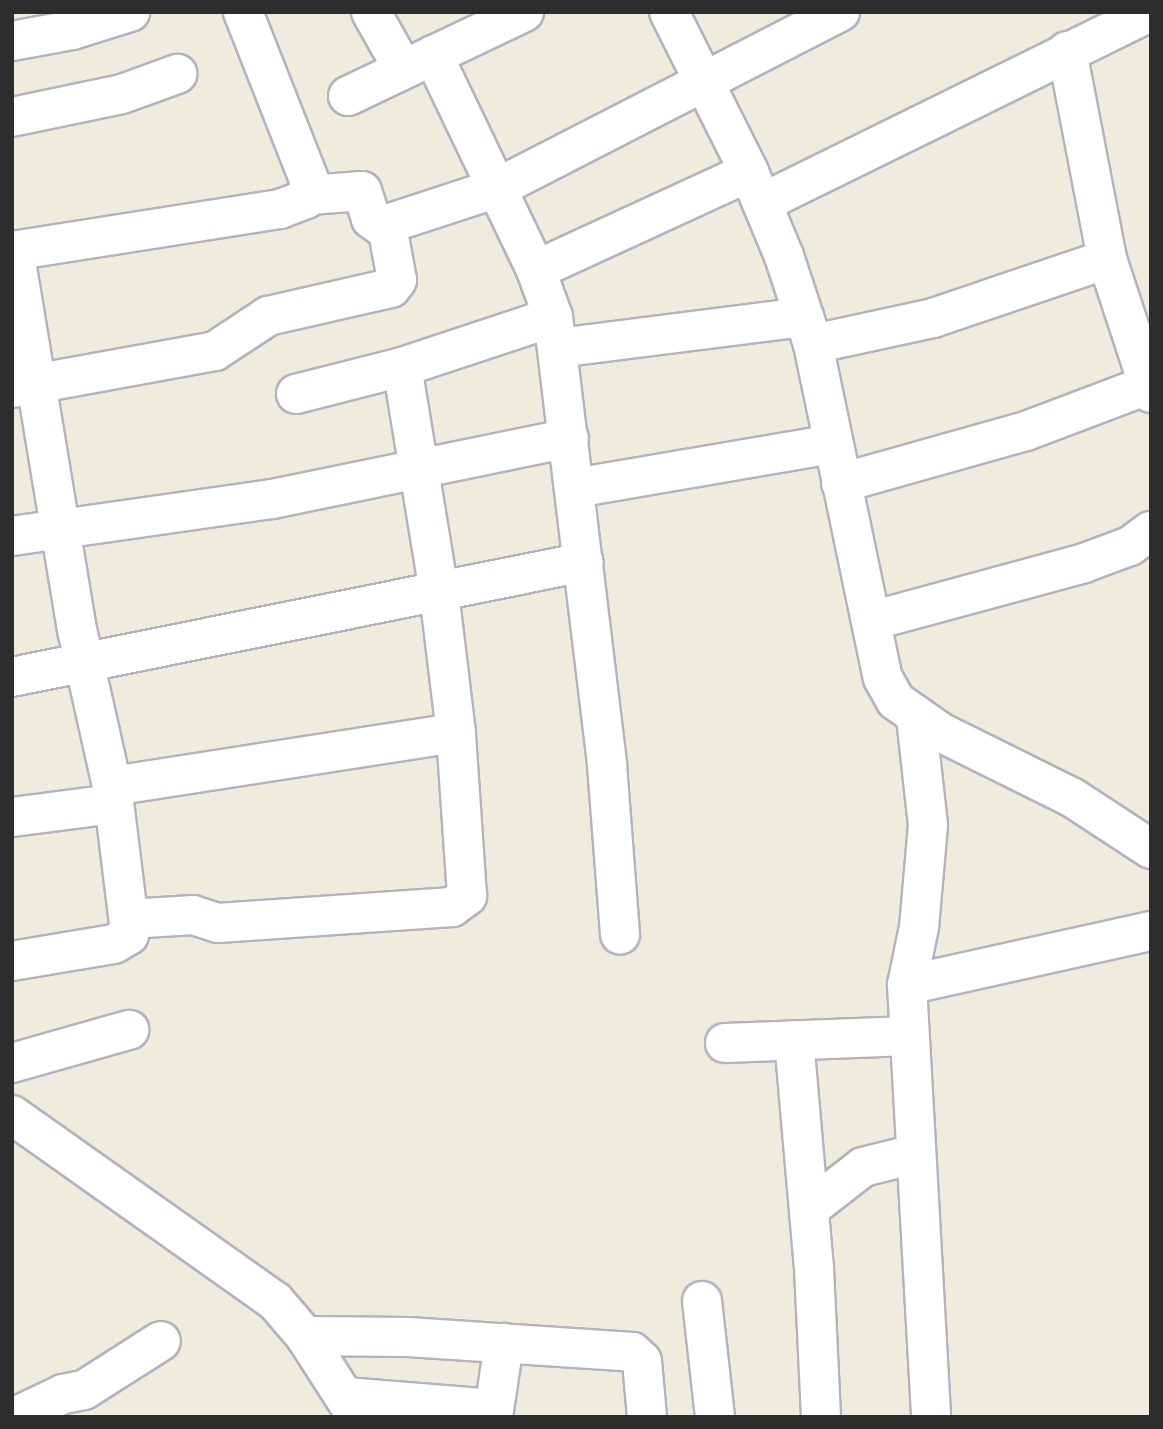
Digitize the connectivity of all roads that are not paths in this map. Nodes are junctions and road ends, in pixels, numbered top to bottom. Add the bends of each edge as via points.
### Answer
1 (130, 12) edge
2 (243, 12) edge
3 (371, 12) edge
4 (524, 12) edge
5 (669, 12) edge
6 (840, 12) edge
7 (1150, 12) edge
8 (1102, 22) edge
9 (12, 41) edge
10 (1067, 51) junction
11 (418, 62) junction
12 (177, 74) dead end
13 (704, 81) junction
14 (348, 96) dead end
15 (12, 117) edge
16 (497, 188) junction
17 (755, 188) junction
18 (310, 195) junction
19 (387, 226) junction
20 (13, 251) edge
21 (1107, 259) junction
22 (536, 270) junction
23 (19, 323) edge
24 (808, 331) junction
25 (556, 332) junction
26 (402, 367) junction
27 (24, 385) edge
28 (1149, 389) edge
29 (296, 394) dead end
30 (569, 438) junction
31 (833, 444) junction
32 (419, 467) junction
33 (841, 484) junction
34 (575, 488) junction
35 (60, 527) junction
36 (1151, 531) edge
37 (12, 536) edge
38 (584, 562) junction
39 (439, 592) junction
40 (871, 621) junction
41 (83, 660) junction
42 (12, 677) edge
43 (916, 718) junction
44 (456, 733) junction
45 (112, 795) junction
46 (12, 817) edge
47 (1151, 849) edge
48 (129, 919) junction
49 (919, 927) junction
50 (1151, 931) edge
51 (620, 935) dead end
52 (12, 961) edge
53 (963, 973) junction
54 (907, 985) junction
55 (129, 1030) dead end
56 (909, 1036) junction
57 (794, 1040) junction
58 (725, 1043) dead end
59 (12, 1063) edge
60 (12, 1115) edge
61 (915, 1154) junction
62 (809, 1209) junction
63 (702, 1301) dead end
64 (305, 1336) junction
65 (161, 1341) dead end
66 (504, 1343) junction
67 (90, 1404) edge
68 (351, 1407) edge
69 (493, 1413) edge
70 (15, 1417) edge
71 (647, 1417) edge
72 (715, 1417) edge
73 (821, 1417) edge
74 (931, 1417) edge

1 - 9 street
2 - 18 street via 310,182
3 - 11 street
4 - 11 street
5 - 13 street
6 - 13 street
7 - 8 street
8 - 10 street
10 - 17 street
10 - 21 street
11 - 14 street
11 - 16 street
12 - 15 street via 122,94
13 - 16 street
13 - 17 street
16 - 19 street
16 - 22 street
17 - 22 street
17 - 24 street
18 - 19 street via 362,191 374,223
18 - 20 street via 280,209
19 - 27 street via 397,276 391,288 268,316 215,351
20 - 23 street
21 - 24 street via 933,318
21 - 28 street
22 - 25 street
23 - 27 street
24 - 25 street
24 - 31 street
25 - 26 street
25 - 30 street
26 - 29 street
26 - 32 street
27 - 35 street
28 - 33 street
30 - 32 street
30 - 34 street
31 - 33 street
31 - 34 street
32 - 35 street via 272,499
32 - 39 street
33 - 40 street
34 - 38 street
35 - 37 street
35 - 41 street
36 - 40 street via 1130,546 1084,564
38 - 39 street
38 - 51 street
39 - 41 street
39 - 44 street
40 - 43 street via 883,678 896,701
41 - 42 street
41 - 45 street
43 - 47 street via 1073,798
43 - 49 street via 928,825
44 - 45 street
44 - 48 street via 468,891 457,906 218,923 193,915
45 - 46 street
45 - 48 street
48 - 52 street via 129,935 119,942
49 - 53 street
49 - 54 street
50 - 53 street
53 - 54 street
54 - 56 street
55 - 59 street
56 - 57 street
56 - 61 street
57 - 58 street
57 - 62 street
60 - 64 street via 275,1301
61 - 62 street via 863,1167
61 - 74 street
62 - 73 street
63 - 72 street
64 - 66 street
64 - 68 street
65 - 67 street
66 - 69 street
66 - 71 street via 637,1353 642,1361
67 - 70 street via 63,1394
68 - 69 street

